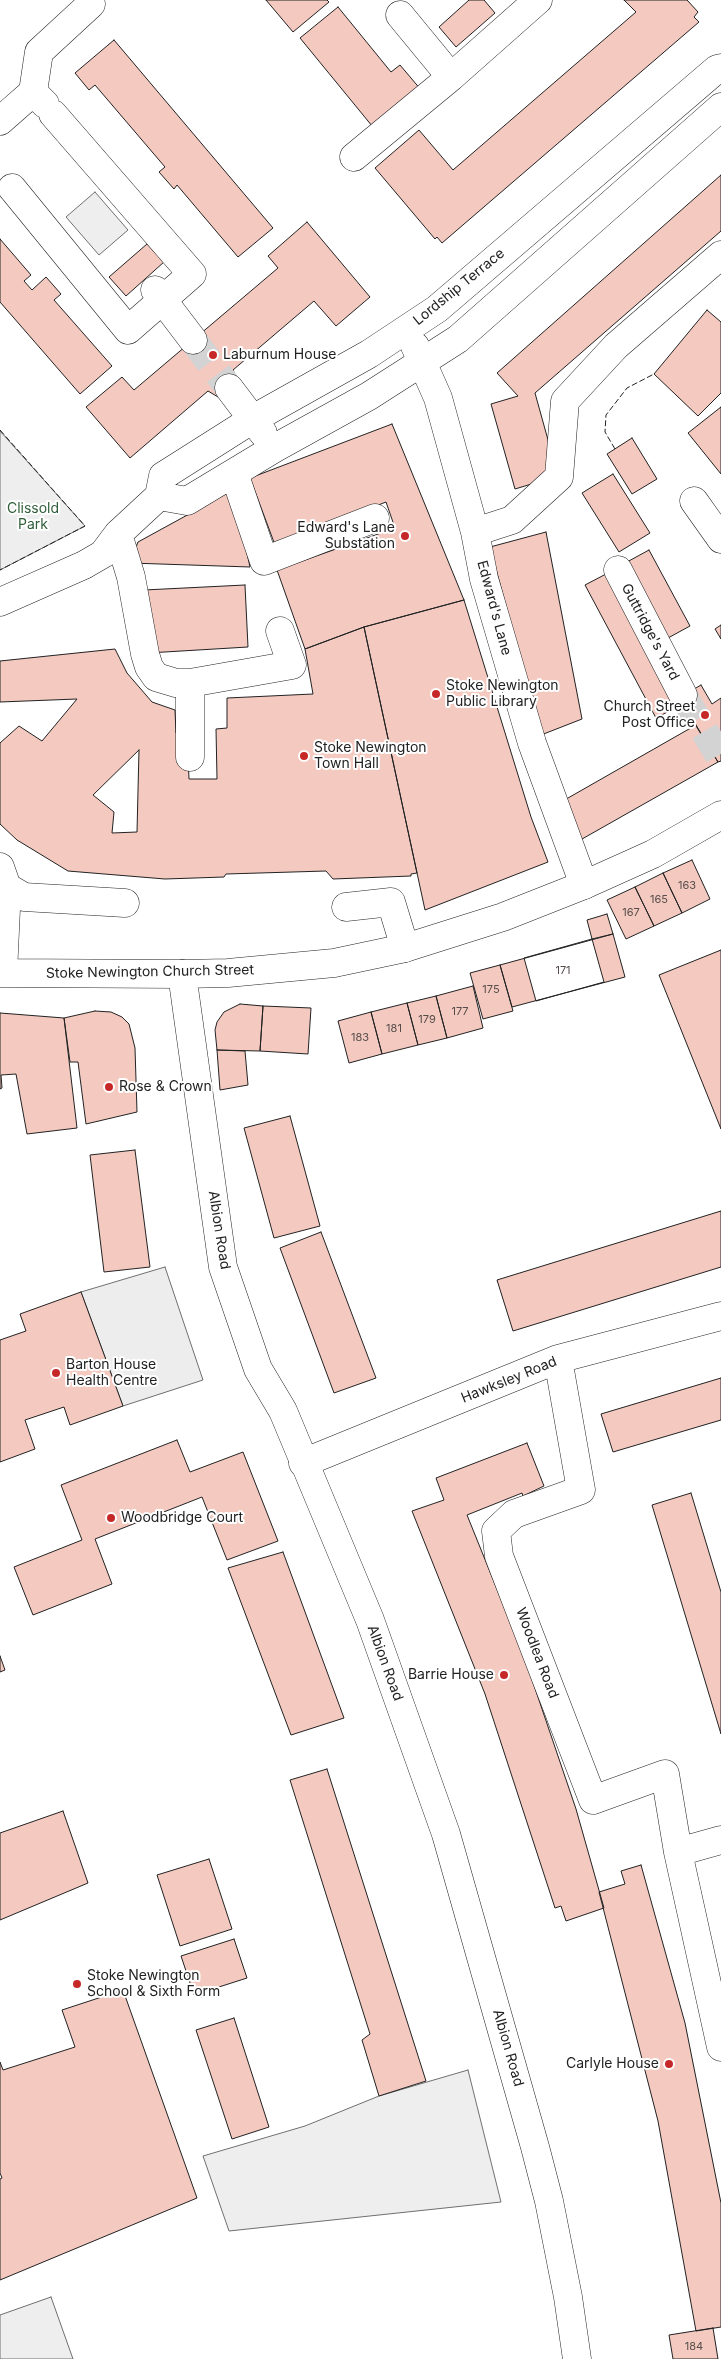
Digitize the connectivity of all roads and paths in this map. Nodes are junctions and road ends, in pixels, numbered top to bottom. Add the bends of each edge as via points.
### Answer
1 (91, 4) dead end
2 (522, 5) edge
3 (400, 14) dead end
4 (721, 68) edge
5 (451, 77) junction
6 (44, 104) junction
7 (721, 107) edge
8 (0, 121) edge
9 (354, 157) dead end
10 (614, 158) junction
11 (6, 181) edge
12 (635, 182) junction
13 (583, 185) junction
14 (606, 209) junction
15 (721, 255) edge
16 (159, 295) junction
17 (406, 330) junction
18 (193, 340) tunnel mouth
19 (423, 361) junction
20 (229, 388) tunnel mouth
21 (253, 419) junction
22 (275, 448) junction
23 (234, 473) junction
24 (159, 496) junction
25 (694, 501) dead end
26 (375, 518) dead end
27 (475, 532) junction
28 (118, 534) junction
29 (721, 539) edge
30 (618, 570) dead end
31 (0, 602) edge
32 (280, 632) dead end
33 (190, 683) junction
34 (683, 695) tunnel mouth
35 (190, 757) dead end
36 (721, 815) edge
37 (4, 877) edge
38 (584, 885) junction
39 (126, 903) dead end
40 (346, 907) dead end
41 (405, 948) junction
42 (1, 973) edge
43 (182, 974) junction
44 (721, 1316) edge
45 (558, 1359) junction
46 (303, 1463) junction
47 (721, 1840) edge
48 (678, 1852) junction
49 (715, 1990) edge
50 (721, 2047) edge
51 (576, 2359) edge

1 - 6 street via 39,52
2 - 5 street
3 - 5 street
4 - 10 street, Lordship Terrace
5 - 9 street
6 - 8 street
6 - 16 street via 192,274
7 - 12 street
10 - 12 street
10 - 13 street, Lordship Terrace
11 - 16 street via 128,330
12 - 14 street
13 - 14 street
13 - 17 street, Lordship Terrace via 437,309
14 - 19 street via 466,333
15 - 27 street via 616,346 565,401 559,477 512,520
16 - 18 street
17 - 19 street, Edward's Lane
17 - 21 street, Lordship Terrace
19 - 22 street via 369,396
19 - 27 street, Edward's Lane via 438,398
20 - 21 street
21 - 22 street
21 - 24 street, Lordship Terrace via 163,476
22 - 23 street
23 - 24 street via 187,501
23 - 26 street via 264,561
24 - 28 street, Lordship Terrace
25 - 29 street
27 - 38 street, Edward's Lane via 484,579 532,744
28 - 31 street, Lordship Terrace via 103,554 84,565
28 - 33 street via 131,577 149,668 156,677
30 - 34 street, Guttridge's Yard
32 - 33 street via 292,665
33 - 35 street
36 - 38 street, Stoke Newington Church Street via 653,854
37 - 39 street via 24,897
37 - 42 street
38 - 41 street, Stoke Newington Church Street
40 - 41 street via 392,902
41 - 43 street, Stoke Newington Church Street via 334,963
42 - 43 street, Stoke Newington Church Street
43 - 46 street, Albion Road via 223,1267 258,1369 282,1411
44 - 45 street, Hawksley Road
45 - 46 street, Hawksley Road
45 - 48 street, Woodlea Road via 580,1490 514,1514 496,1531 499,1556 593,1800 665,1774
46 - 51 street, Albion Road via 370,1620 446,1834 524,2102 568,2297
47 - 48 street
48 - 49 street
49 - 50 street

